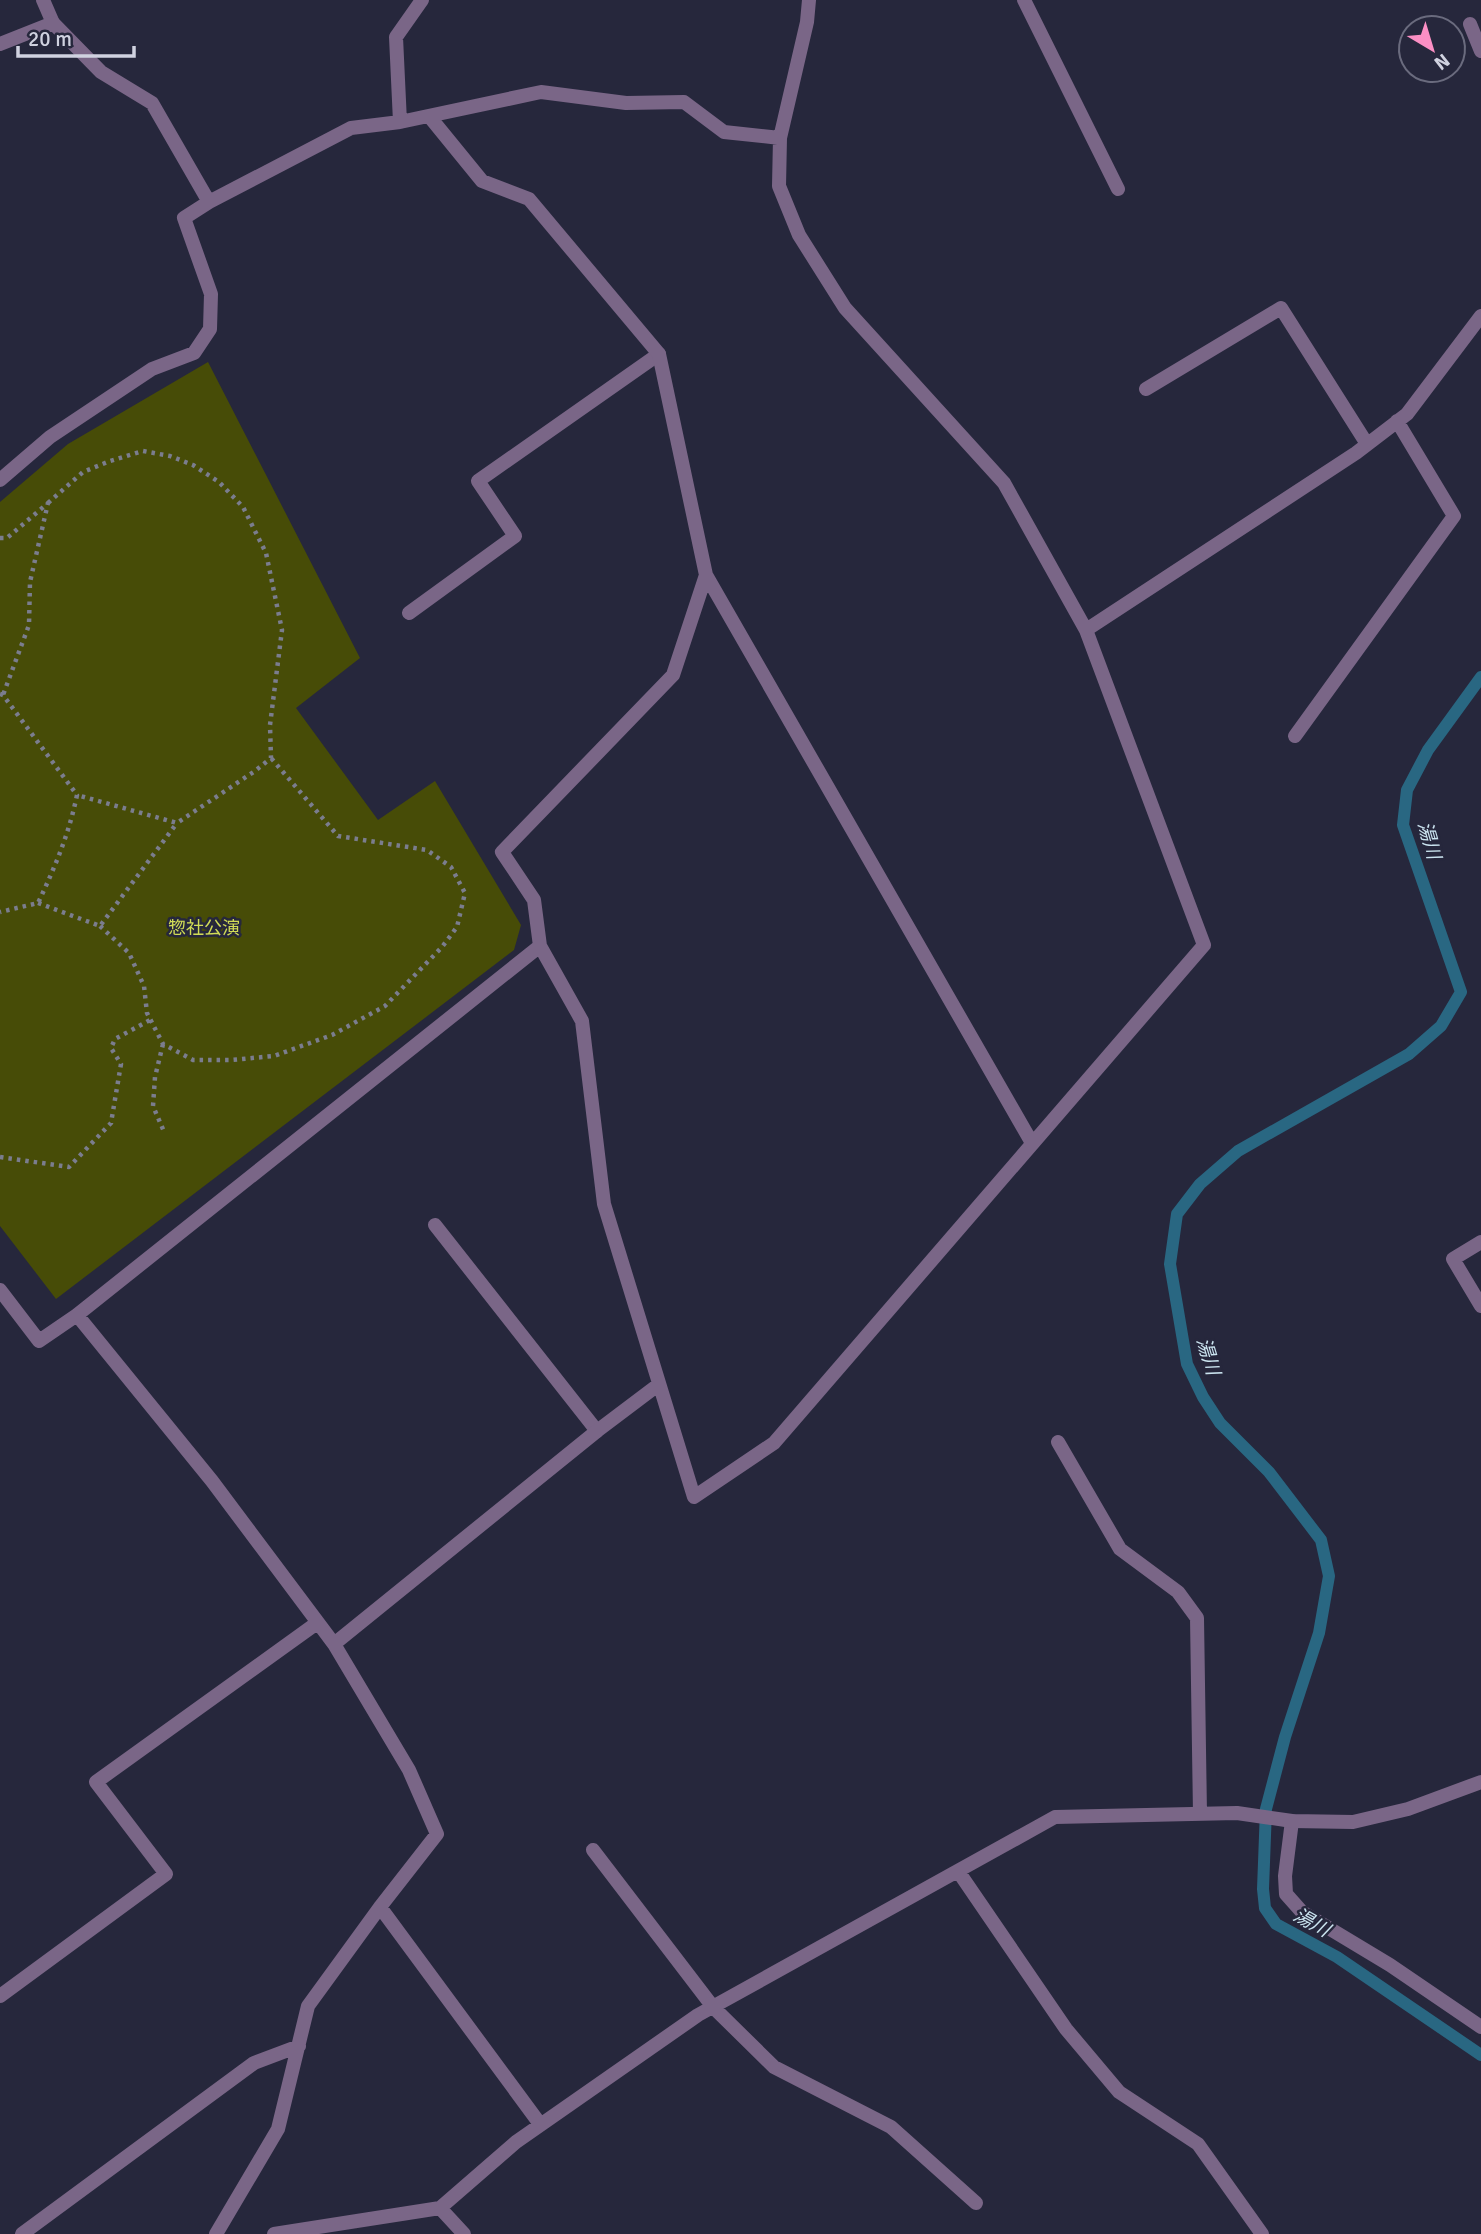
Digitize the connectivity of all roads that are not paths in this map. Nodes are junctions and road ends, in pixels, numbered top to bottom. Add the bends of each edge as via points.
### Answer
1 (43, 0) edge
2 (422, 0) edge
3 (809, 0) edge
4 (1024, 0) edge
5 (53, 23) junction
6 (1470, 24) dead end
7 (0, 44) edge
8 (1481, 51) edge
9 (429, 116) junction
10 (400, 122) junction
11 (780, 138) junction
12 (1118, 189) dead end
13 (209, 202) junction
14 (1481, 316) edge
15 (659, 354) junction
16 (1146, 389) dead end
17 (1397, 421) junction
18 (1367, 444) junction
19 (0, 480) edge
20 (706, 576) junction
21 (409, 613) dead end
22 (1086, 629) junction
23 (1295, 736) dead end
24 (540, 946) junction
25 (1032, 1143) junction
26 (435, 1225) dead end
27 (1481, 1242) edge
28 (0, 1290) edge
29 (1481, 1306) edge
30 (77, 1315) junction
31 (658, 1385) junction
32 (597, 1431) junction
33 (1058, 1442) dead end
34 (317, 1623) junction
35 (334, 1644) junction
36 (1481, 1782) edge
37 (1200, 1814) junction
38 (1292, 1821) junction
39 (593, 1850) dead end
40 (958, 1871) junction
41 (380, 1908) junction
42 (0, 1996) edge
43 (713, 2007) junction
44 (1481, 2027) edge
45 (299, 2046) junction
46 (540, 2124) junction
47 (976, 2203) dead end
48 (440, 2208) junction
49 (22, 2234) edge
50 (216, 2234) edge
51 (274, 2234) edge
52 (464, 2234) edge
53 (1262, 2234) edge

1 - 5 street
2 - 10 street via 396,37
3 - 11 street
4 - 12 street
5 - 7 street
5 - 13 street via 101,72 152,103
6 - 8 street
9 - 10 street
9 - 11 street via 541,92 626,103 684,102 724,132
9 - 15 street via 482,181 529,199
10 - 13 street via 351,128
11 - 22 street via 779,186 799,235 845,309 1004,483
13 - 19 street via 184,218 211,294 210,329 194,353 152,369 50,437
14 - 17 street
15 - 20 street
15 - 21 street via 478,481 516,536
16 - 18 street via 1281,308
17 - 18 street
17 - 23 street via 1454,516
18 - 22 street
20 - 24 street via 673,675 502,852 534,900
20 - 25 street
22 - 25 street via 1204,946
24 - 30 street
24 - 31 street via 582,1021 604,1204
25 - 31 street via 774,1443 694,1497
26 - 32 street
27 - 29 street via 1453,1259
28 - 30 street via 39,1341
30 - 34 street via 212,1481
31 - 32 street
32 - 35 street
33 - 37 street via 1120,1549 1178,1592 1197,1618
34 - 35 street
34 - 42 street via 96,1782 166,1874
35 - 41 street via 409,1770 436,1834
36 - 38 street via 1408,1809 1353,1822
37 - 38 street via 1237,1813
37 - 40 street via 1055,1818
38 - 44 street via 1286,1894 1302,1912
39 - 43 street
40 - 43 street
40 - 53 street via 1066,2029 1119,2092 1198,2144
41 - 45 street via 308,2006
41 - 46 street
43 - 46 street
43 - 47 street via 774,2067 891,2127
45 - 49 street via 254,2063
45 - 50 street via 278,2129
46 - 48 street
48 - 51 street
48 - 52 street

